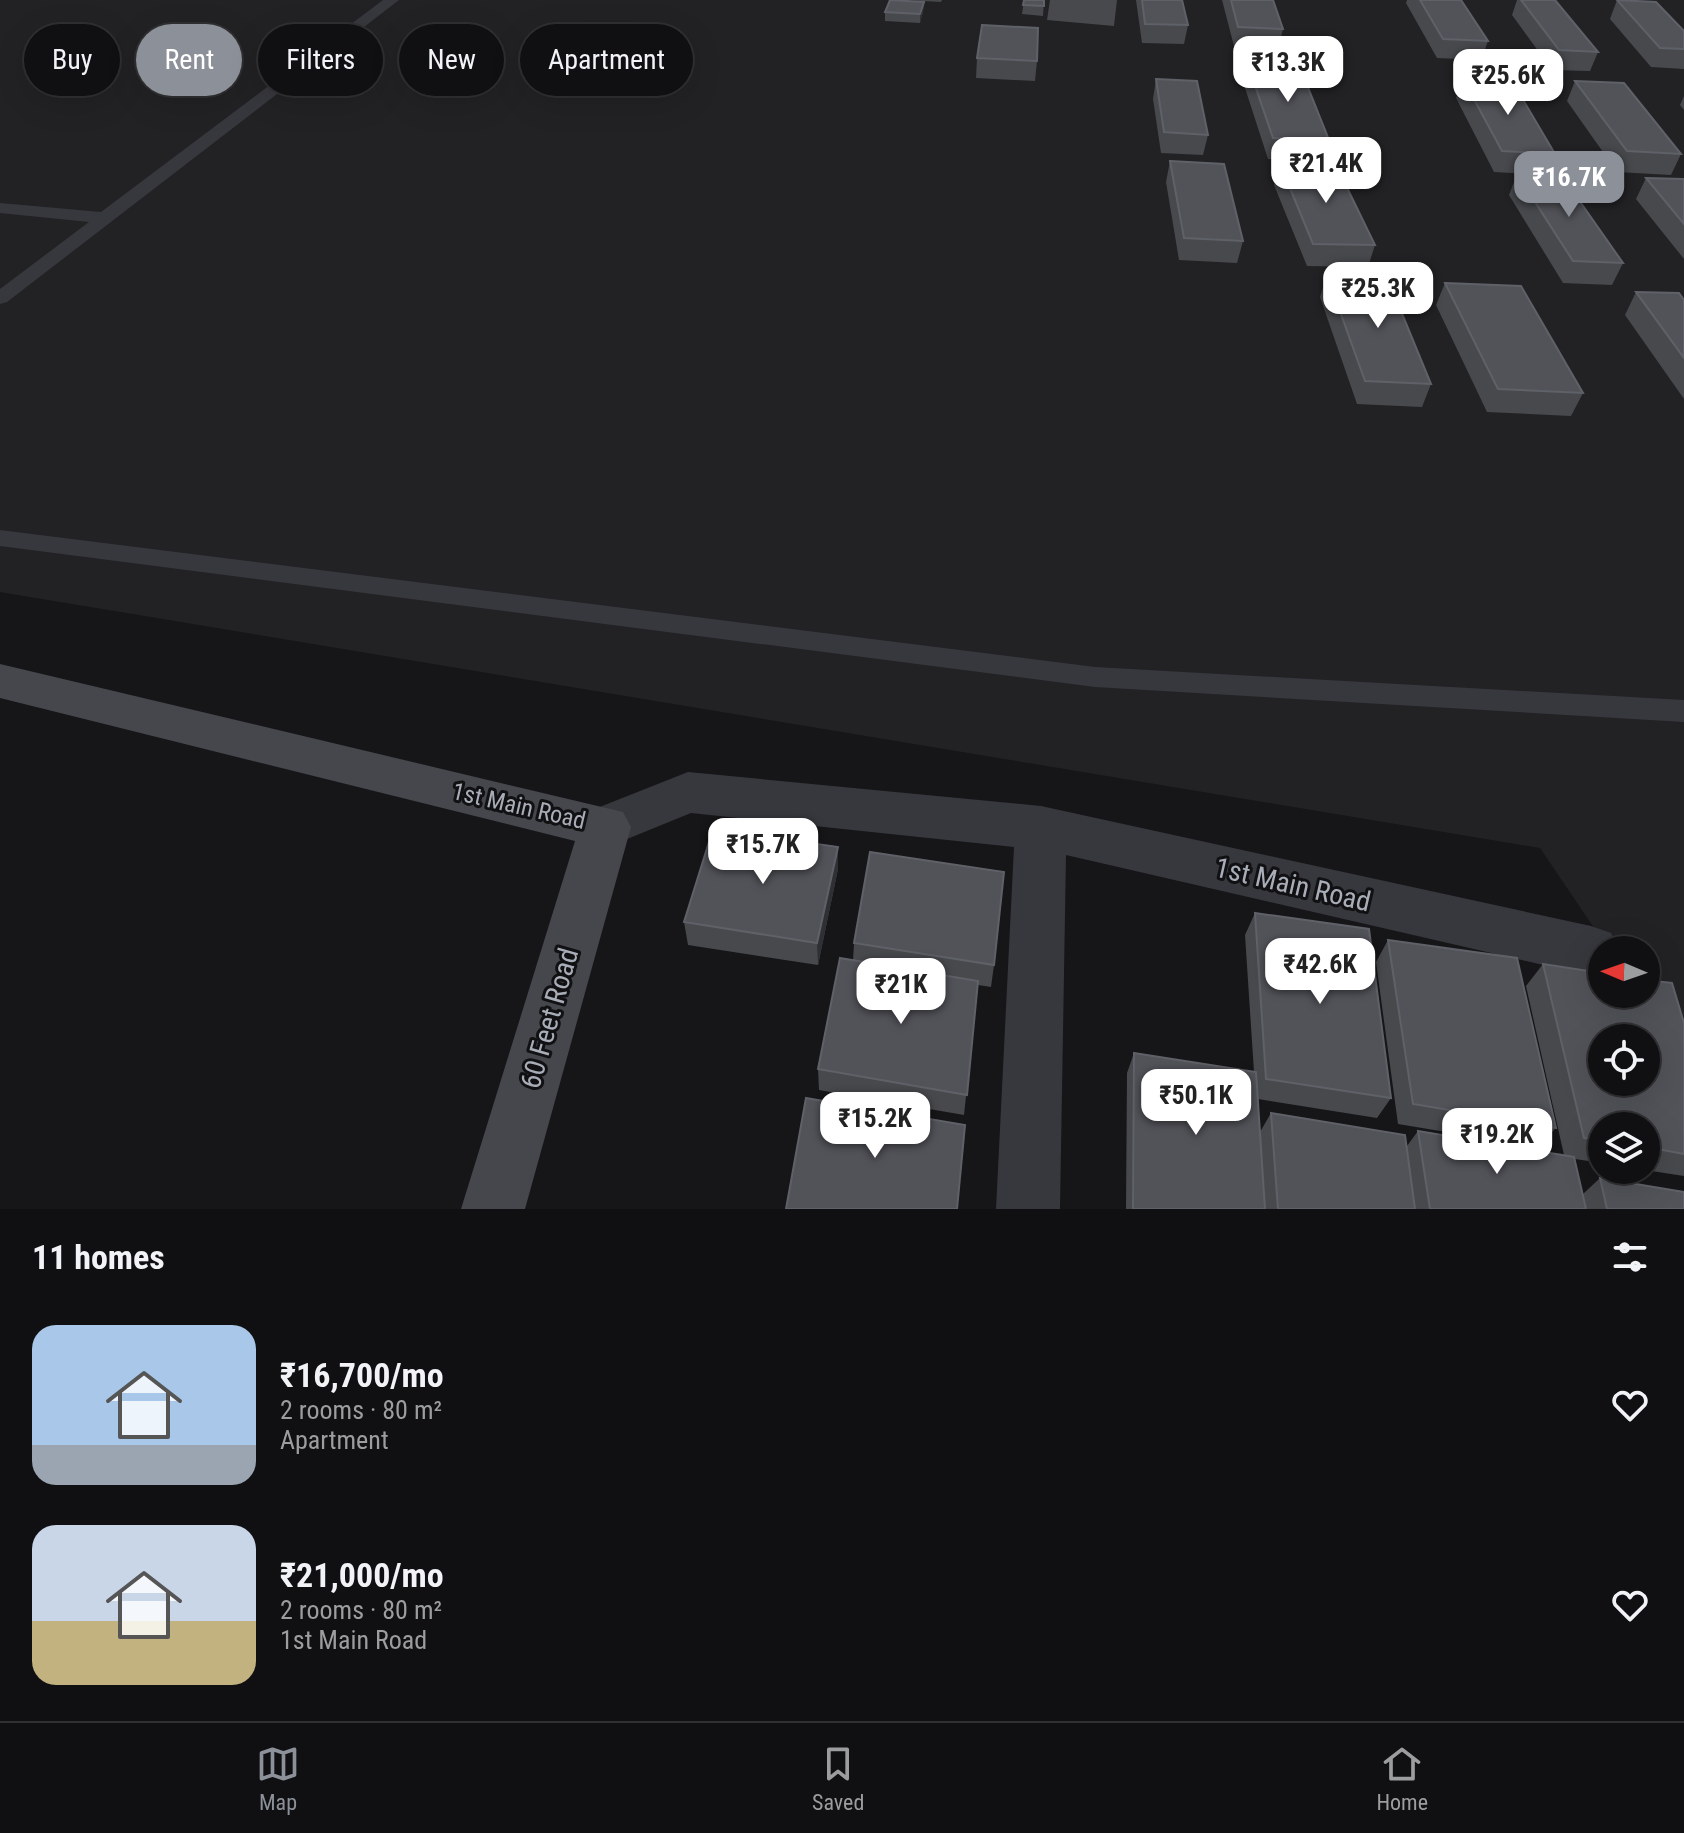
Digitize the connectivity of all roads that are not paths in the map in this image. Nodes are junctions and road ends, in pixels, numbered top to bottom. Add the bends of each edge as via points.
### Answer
1 (392, 0) edge
2 (0, 208) edge
3 (104, 218) junction
4 (0, 298) edge
5 (0, 538) edge
6 (0, 681) edge
7 (1684, 711) edge
8 (605, 827) junction
9 (1041, 828) junction
10 (1588, 950) edge
11 (493, 1209) edge
12 (1028, 1209) edge

1 - 3 lane
2 - 3 lane
3 - 4 lane
5 - 7 lane via 1095,677
6 - 8 street, 1st Main Road
8 - 9 street, 1st Main Road via 688,792
8 - 11 street, 60 Feet Road
9 - 10 street, 1st Main Road
9 - 12 street

